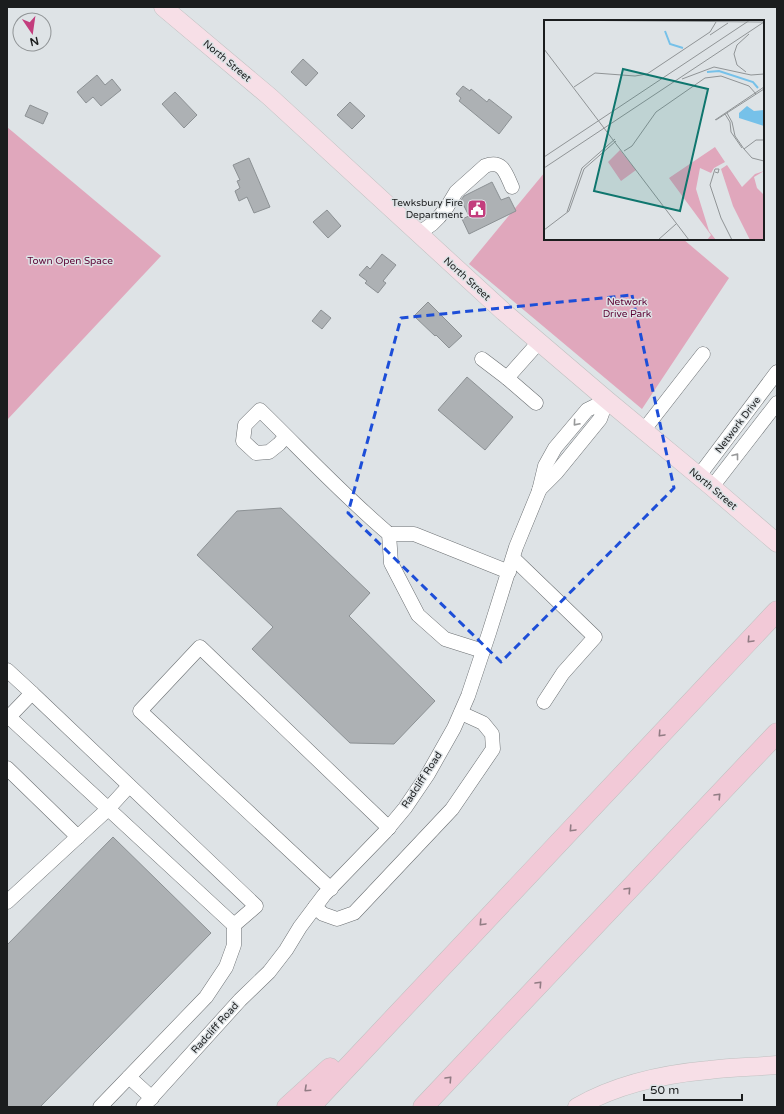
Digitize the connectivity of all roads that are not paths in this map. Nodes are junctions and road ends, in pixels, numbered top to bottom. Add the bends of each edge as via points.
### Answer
1 (163, 7) edge
2 (512, 187) dead end
3 (418, 234) junction
4 (539, 342) junction
5 (703, 354) dead end
6 (482, 359) dead end
7 (777, 372) edge
8 (507, 378) junction
9 (607, 400) junction
10 (536, 403) dead end
11 (777, 403) edge
12 (643, 431) junction
13 (286, 436) dead end
14 (705, 482) junction
15 (389, 534) junction
16 (777, 543) edge
17 (511, 565) junction
18 (777, 612) edge
19 (483, 651) junction
20 (7, 670) edge
21 (32, 693) junction
22 (544, 702) dead end
23 (461, 713) junction
24 (8, 718) edge
25 (777, 733) edge
26 (7, 768) edge
27 (129, 786) junction
28 (108, 809) junction
29 (389, 828) junction
30 (78, 837) junction
31 (331, 888) junction
32 (7, 902) edge
33 (315, 907) junction
34 (234, 926) junction
35 (458, 948) junction
36 (777, 1065) edge
37 (129, 1077) junction
38 (147, 1102) edge
39 (100, 1107) edge
40 (287, 1107) edge
41 (310, 1107) edge
42 (423, 1107) edge
43 (577, 1107) edge

1 - 3 main road, North Street via 270,97
2 - 3 street via 501,167 497,164 485,166 456,192 440,217
3 - 4 main road, North Street
4 - 8 street
4 - 9 main road, North Street
5 - 12 street
6 - 8 street
7 - 14 street, Network Drive
8 - 10 street
9 - 12 main road, North Street
9 - 17 street, Radcliff Road via 600,419 539,491
14 -> 11 street, Network Drive
12 - 14 main road, North Street
13 - 15 street
14 - 16 main road, North Street
15 - 17 street via 414,534
15 - 19 street via 391,563 418,615 445,639
17 - 19 street, Radcliff Road
17 - 22 street via 594,637 563,673
18 -> 35 highway
19 - 23 street, Radcliff Road
20 - 21 street
21 - 24 street
21 - 27 street
23 - 29 street, Radcliff Road via 428,774
23 - 33 street via 483,723 492,734 493,749 452,809 354,913 337,919 323,914
24 - 28 street
42 -> 25 highway
26 - 30 street
27 - 28 street
27 - 34 street via 256,906
28 - 30 street
28 - 34 street
29 - 31 street, Radcliff Road
29 - 31 street via 200,647 140,711
30 - 32 street
31 - 33 street, Radcliff Road
33 - 38 street, Radcliff Road via 269,972
34 - 37 street via 234,945 226,967 206,997
35 -> 40 highway
35 - 41 highway
36 - 43 main road via 664,1076 621,1087
37 - 38 street
37 - 39 street

